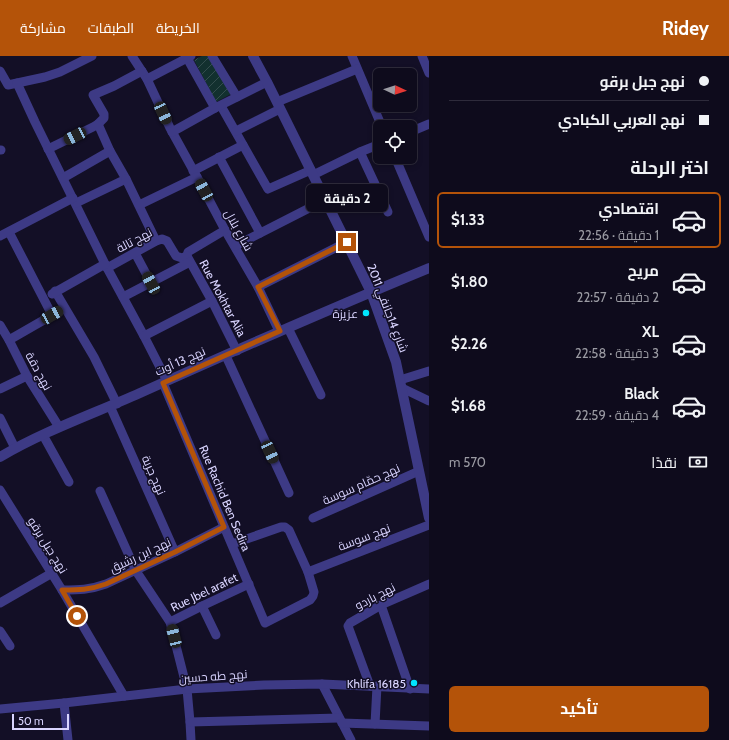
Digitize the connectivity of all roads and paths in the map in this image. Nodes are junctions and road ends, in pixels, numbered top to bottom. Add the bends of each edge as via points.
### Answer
1 (92, 56) edge
2 (132, 56) edge
3 (212, 56) edge
4 (253, 56) edge
5 (352, 56) edge
6 (422, 56) edge
7 (189, 57) edge
8 (357, 69) junction
9 (0, 71) edge
10 (429, 73) edge
11 (145, 75) junction
12 (267, 82) junction
13 (8, 85) edge
14 (237, 97) junction
15 (279, 106) junction
16 (218, 107) junction
17 (379, 120) edge
18 (98, 124) junction
19 (429, 124) edge
20 (417, 129) edge
21 (236, 131) junction
22 (172, 132) junction
23 (243, 145) junction
24 (373, 147) edge
25 (48, 148) junction
26 (110, 151) junction
27 (360, 152) junction
28 (219, 157) junction
29 (397, 164) edge
30 (312, 172) junction
31 (195, 174) junction
32 (63, 178) junction
33 (126, 179) junction
34 (74, 200) junction
35 (325, 200) junction
36 (139, 205) junction
37 (388, 212) dead end
38 (225, 230) junction
39 (9, 232) junction
40 (260, 233) junction
41 (0, 236) edge
42 (429, 237) edge
43 (156, 241) junction
44 (347, 242) junction
45 (235, 246) junction
46 (135, 253) junction
47 (189, 259) junction
48 (106, 266) junction
49 (429, 268) edge
50 (151, 283) junction
51 (258, 287) junction
52 (55, 291) junction
53 (371, 292) junction
54 (123, 297) junction
55 (43, 298) junction
56 (212, 301) junction
57 (65, 308) junction
58 (52, 315) junction
59 (0, 324) edge
60 (284, 330) junction
61 (144, 336) junction
62 (9, 340) junction
63 (237, 350) junction
64 (226, 356) junction
65 (429, 371) edge
66 (27, 376) junction
67 (165, 382) junction
68 (401, 384) junction
69 (0, 389) edge
70 (321, 395) dead end
71 (429, 401) edge
72 (113, 405) junction
73 (0, 418) edge
74 (59, 427) junction
75 (43, 435) junction
76 (15, 448) junction
77 (0, 457) edge
78 (419, 471) junction
79 (69, 482) dead end
80 (0, 490) edge
81 (100, 491) dead end
82 (289, 494) dead end
83 (313, 518) dead end
84 (429, 518) edge
85 (429, 525) edge
86 (224, 527) junction
87 (232, 544) junction
88 (175, 552) junction
89 (136, 570) junction
90 (308, 572) junction
91 (52, 573) junction
92 (249, 584) junction
93 (429, 584) edge
94 (62, 590) junction
95 (0, 604) edge
96 (381, 605) junction
97 (202, 606) junction
98 (170, 622) junction
99 (0, 631) edge
100 (216, 635) dead end
101 (10, 646) dead end
102 (322, 684) junction
103 (374, 686) junction
104 (410, 688) junction
105 (187, 689) junction
106 (429, 690) edge
107 (124, 696) junction
108 (64, 703) junction
109 (0, 708) edge
110 (341, 721) junction
111 (190, 722) junction
112 (375, 724) junction
113 (429, 726) edge
114 (68, 740) edge
115 (191, 740) edge
116 (351, 740) edge

1 - 13 street via 60,72
2 - 11 street, شارع بلال
3 - 14 street
4 - 12 street, شارع 14جانفي 2011
5 - 8 street
6 - 10 street
7 - 11 street
7 - 16 street
8 - 15 street
8 - 17 street
9 - 13 street, Rue Rachid Ben Sedira
11 - 18 street via 93,95 104,114 104,118
11 - 22 street, شارع بلال
12 - 14 street
12 - 15 street, شارع 14جانفي 2011
13 - 25 street, Rue Rachid Ben Sedira
14 - 16 street
15 - 21 street
15 - 30 street, شارع 14جانفي 2011
16 - 21 street
16 - 22 street
18 - 25 street
18 - 26 street
19 - 20 street
21 - 23 street
22 - 31 street, شارع بلال
23 - 28 street
23 - 30 street via 268,189
24 - 27 street
25 - 32 street, Rue Rachid Ben Sedira
26 - 32 street
26 - 33 street
27 - 30 street
27 - 37 street
28 - 31 street
28 - 40 street
29 - 42 street
30 - 35 street, شارع 14جانفي 2011
31 - 36 street
31 - 38 street, شارع بلال
32 - 34 street, Rue Rachid Ben Sedira
33 - 34 street
33 - 36 street
34 - 39 street
34 - 48 street, Rue Rachid Ben Sedira
35 - 40 street
35 - 44 street, شارع 14جانفي 2011
36 - 43 street
38 - 45 street, شارع بلال
38 - 47 street, Rue Mokhtar Alia via 188,252
39 - 41 street
39 - 55 street
40 - 45 street
43 - 46 street, نهج تالة
43 - 47 street, نهج تالة via 167,241 176,256
44 - 51 street
44 - 53 street, شارع 14جانفي 2011
45 - 51 street, شارع بلال
46 - 48 street, نهج تالة
46 - 50 street
47 - 50 street
47 - 56 street, Rue Mokhtar Alia
48 - 52 street, نهج تالة
48 - 54 street, Rue Rachid Ben Sedira
49 - 53 street, نهج 13 أوت
50 - 54 street
51 - 60 street, شارع بلال
52 - 55 street, نهج تالة
52 - 57 street, نهج جربة
53 - 60 street, نهج 13 أوت
53 - 68 street, شارع 14جانفي 2011 via 396,362
54 - 61 street, Rue Rachid Ben Sedira
55 - 58 street
56 - 61 street
56 - 63 street, Rue Mokhtar Alia
57 - 58 street
57 - 72 street, نهج جربة via 94,357
58 - 62 street
59 - 62 street, نهج دقة
60 - 63 street, نهج 13 أوت
60 - 70 street, شارع بلال
61 - 67 street, Rue Rachid Ben Sedira
62 - 66 street, نهج دقة
63 - 64 street, نهج 13 أوت
64 - 67 street, نهج 13 أوت
64 - 82 street
65 - 68 street
66 - 69 street
66 - 74 street, نهج دقة
67 - 72 street, نهج 13 أوت
67 - 86 street, Rue Rachid Ben Sedira
68 - 71 street
68 - 78 street, شارع 14جانفي 2011
72 - 74 street, نهج 13 أوت
72 - 88 street, نهج جربة
73 - 76 street
74 - 75 street, نهج 13 أوت
75 - 76 street, نهج 13 أوت
75 - 79 street
76 - 77 street, نهج 13 أوت
78 - 83 street, نهج حمّام سوسة
78 - 84 street, شارع 14جانفي 2011
80 - 91 street, نهج جبل برقو
81 - 89 street
85 - 90 street, نهج سوسة
86 - 87 street, Rue Rachid Ben Sedira
86 - 88 street, نهج ابن رشيق
87 - 90 street via 284,527 289,530
87 - 92 street, Rue Rachid Ben Sedira
88 - 89 street, نهج ابن رشيق
89 - 94 street, نهج ابن رشيق via 94,588
89 - 98 street
90 - 92 street, Rue Rachid Ben Sedira via 314,592 310,600 265,623
91 - 94 street, نهج جبل برقو
91 - 95 street
92 - 97 street, Rue Jbel arafet
93 - 96 street, نهج باردو
94 - 107 street, نهج جبل برقو
96 - 103 street, نهج باردو via 348,626
96 - 104 street
97 - 98 street, Rue Jbel arafet
97 - 100 street
98 - 105 street
99 - 101 street
102 - 103 street, نهج طه حسين
102 - 105 street, نهج طه حسين
102 - 110 street
103 - 104 street, نهج طه حسين
103 - 112 street
104 - 106 street, نهج طه حسين
105 - 107 street, نهج طه حسين
105 - 111 street
107 - 108 street, نهج طه حسين
108 - 109 street, نهج طه حسين
108 - 114 street
110 - 111 street
110 - 112 street
110 - 116 street
111 - 115 street
112 - 113 street

